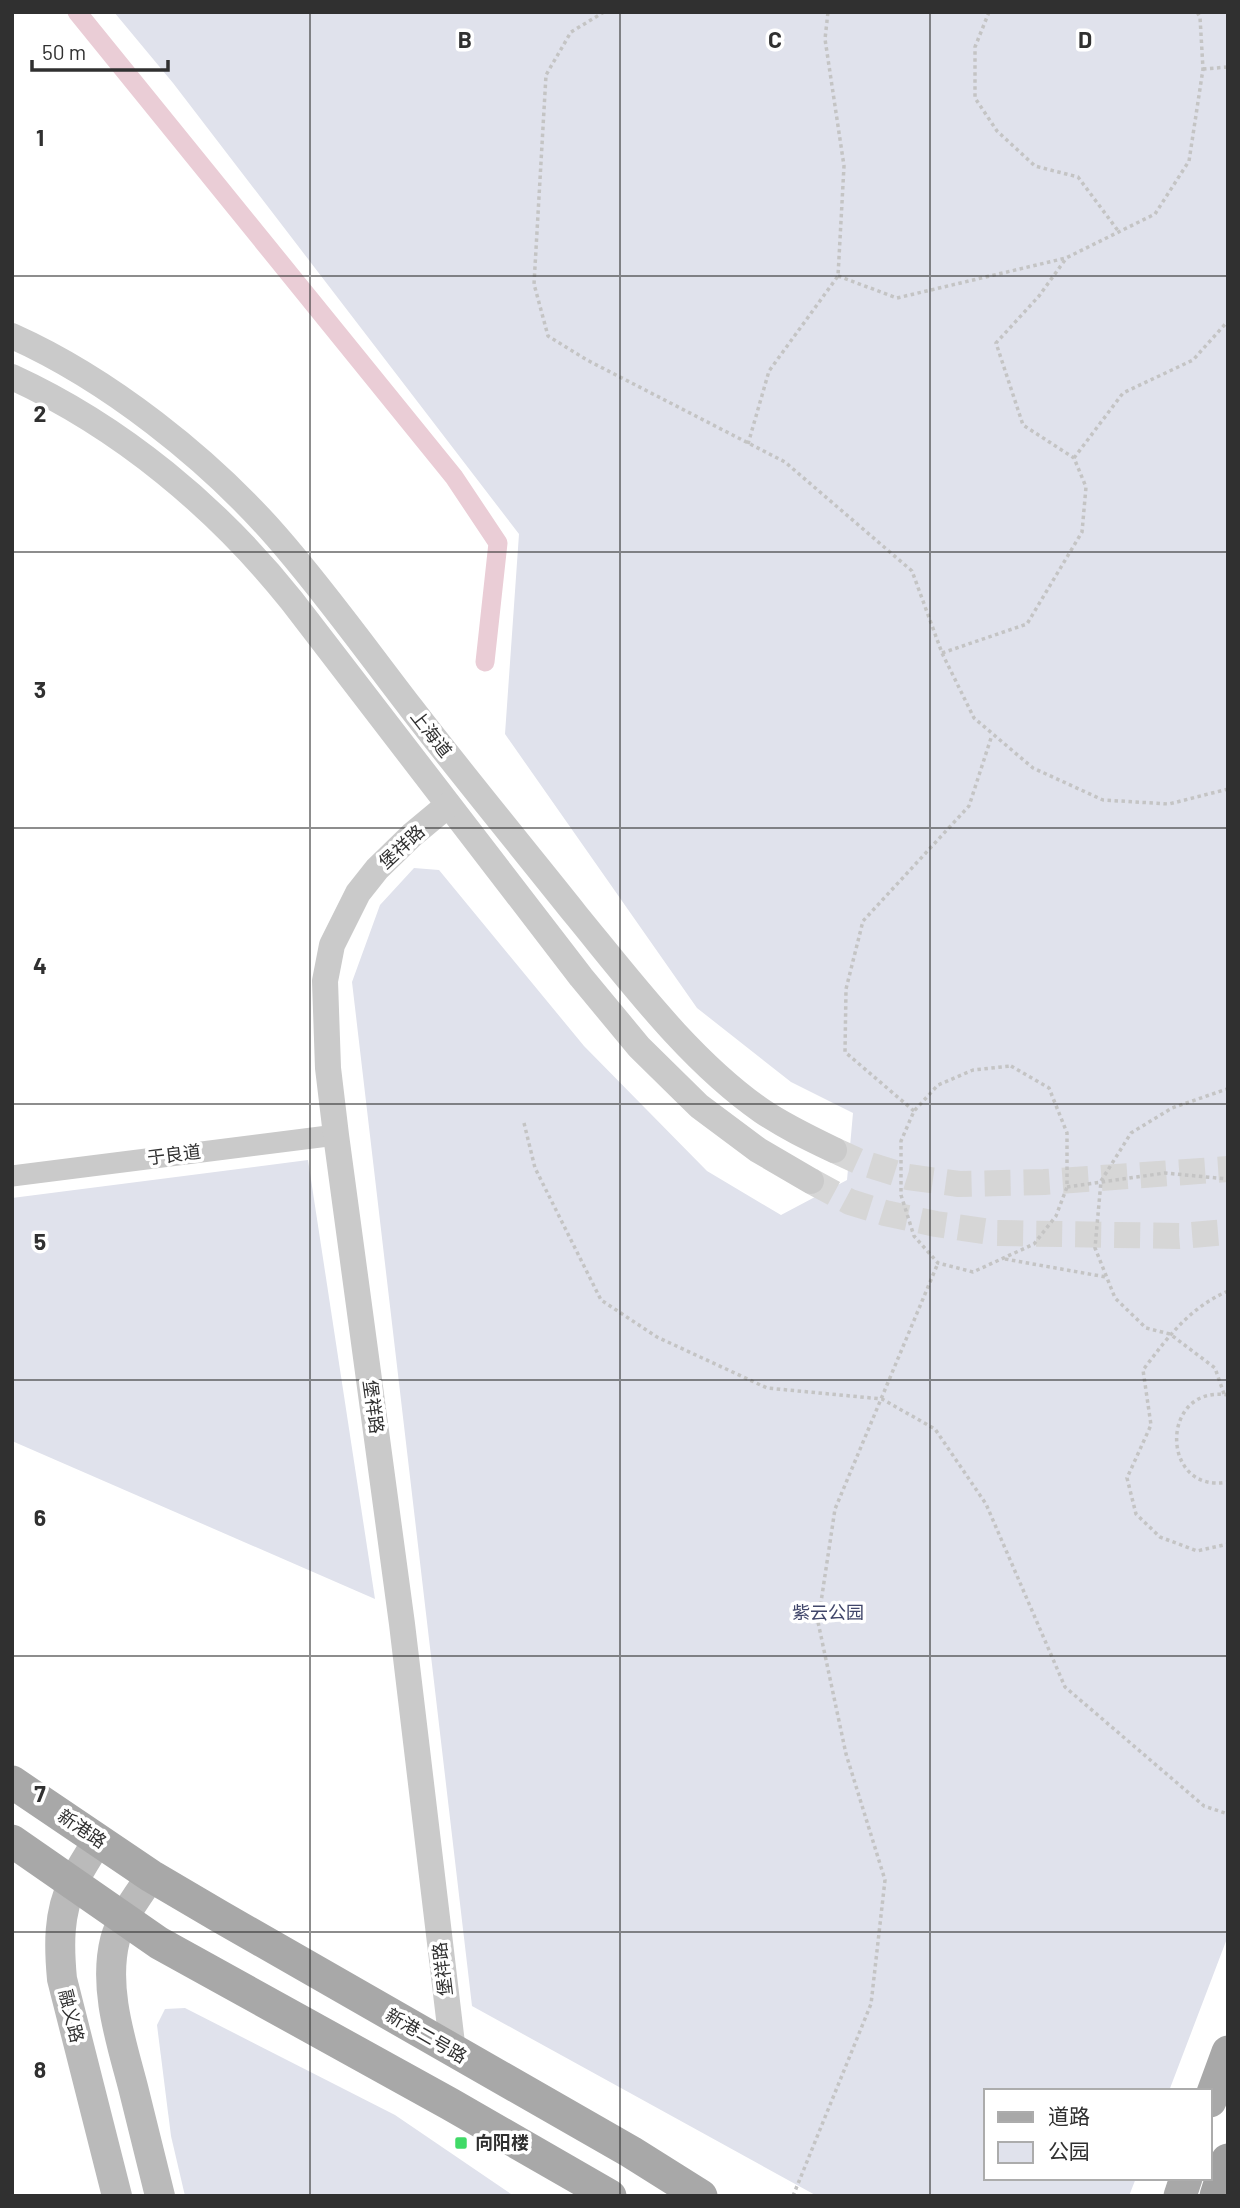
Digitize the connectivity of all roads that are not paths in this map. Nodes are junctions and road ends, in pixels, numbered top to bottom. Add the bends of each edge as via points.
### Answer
1 (12, 336) edge
2 (12, 377) edge
3 (448, 805) junction
4 (336, 1135) junction
5 (834, 1150) tunnel mouth
6 (12, 1176) edge
7 (811, 1181) tunnel mouth
8 (12, 1782) edge
9 (12, 1840) edge
10 (98, 1840) junction
11 (151, 1875) junction
12 (73, 1884) junction
13 (123, 1920) junction
14 (453, 2052) junction
15 (1228, 2052) edge
16 (1212, 2096) edge
17 (1228, 2161) edge
18 (117, 2196) edge
19 (160, 2196) edge
20 (610, 2196) edge
21 (701, 2196) edge
22 (1217, 2196) edge

1 - 5 street, 上海道 via 67,364 136,410 235,493 306,571 468,782 668,1024 760,1109
2 - 3 street, 上海道 via 114,435 190,494 231,533 267,569
3 - 4 street, 堡祥路 via 377,869 358,893 332,945 325,981
3 - 7 street, 上海道 via 581,977 664,1073 734,1133
4 - 6 street, 于良道
4 - 14 street, 堡祥路 via 402,1624
8 - 10 main road, 新港路
9 - 12 main road
10 - 11 main road, 新港路
10 - 12 main road, 融义路
11 - 13 main road
11 - 14 main road, 新港二号路
12 - 13 main road
12 - 18 main road, 融义路 via 62,1918 62,1979
13 - 19 main road via 112,1954 111,1979 124,2053
13 - 20 main road
14 - 21 main road, 新港二号路
15 - 16 main road
17 - 22 highway

